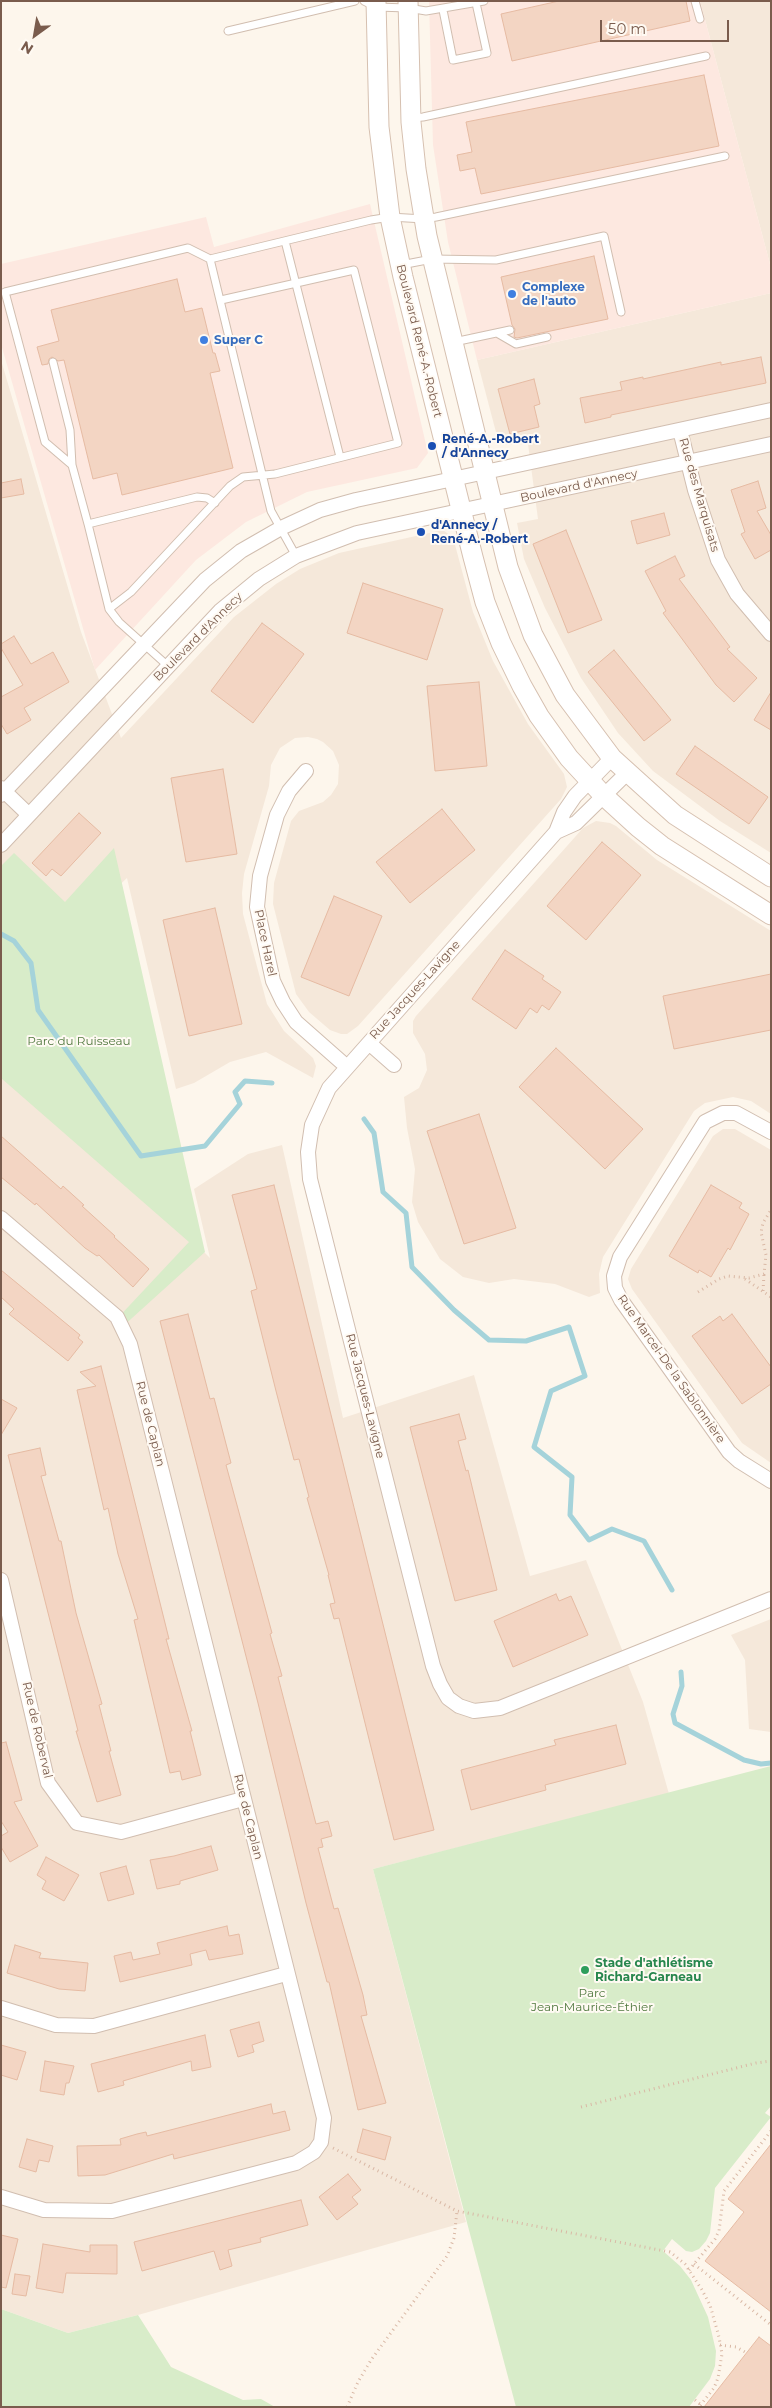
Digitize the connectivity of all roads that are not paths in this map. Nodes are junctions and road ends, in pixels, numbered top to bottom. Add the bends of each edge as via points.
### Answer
1 (355, 1) edge
2 (695, 1) edge
3 (480, 2) edge
4 (372, 3) edge
5 (458, 4) edge
6 (408, 5) edge
7 (443, 10) junction
8 (700, 19) dead end
9 (228, 31) dead end
10 (706, 56) dead end
11 (410, 118) junction
12 (725, 156) dead end
13 (390, 217) junction
14 (424, 219) junction
15 (285, 241) junction
16 (210, 259) junction
17 (432, 259) junction
18 (401, 266) junction
19 (296, 283) junction
20 (221, 300) junction
21 (621, 312) dead end
22 (510, 330) dead end
23 (497, 333) junction
24 (548, 337) dead end
25 (452, 343) junction
26 (53, 362) dead end
27 (771, 410) edge
28 (680, 430) junction
29 (771, 444) edge
30 (340, 457) junction
31 (688, 462) junction
32 (72, 466) junction
33 (484, 473) junction
34 (262, 474) junction
35 (454, 480) junction
36 (215, 503) junction
37 (492, 504) junction
38 (462, 511) junction
39 (88, 524) junction
40 (280, 528) junction
41 (296, 556) junction
42 (109, 609) junction
43 (771, 634) edge
44 (144, 644) junction
45 (168, 666) junction
46 (612, 758) junction
47 (306, 771) dead end
48 (627, 773) junction
49 (589, 780) junction
50 (2, 791) edge
51 (604, 796) junction
52 (29, 815) junction
53 (556, 832) junction
54 (1, 845) edge
55 (771, 877) edge
56 (771, 915) edge
57 (369, 1043) junction
58 (394, 1065) dead end
59 (347, 1067) junction
60 (771, 1132) edge
61 (1, 1218) edge
62 (771, 1481) edge
63 (1, 1580) edge
64 (771, 1599) edge
65 (243, 1799) junction
66 (286, 1974) junction
67 (1, 2008) edge
68 (1, 2197) edge

1 - 9 lane
2 - 8 lane
3 - 5 lane
3 - 7 lane via 488,53 453,60
4 - 6 lane
4 - 13 street, Boulevard René-A.-Robert via 379,128
5 - 7 lane
6 - 7 lane via 426,11
6 - 11 street
10 - 11 lane
11 - 14 street
12 - 14 lane
13 - 14 lane
13 - 15 lane
13 - 18 street, Boulevard René-A.-Robert
14 - 17 street
15 - 16 lane
15 - 19 lane
16 - 20 lane
16 - 32 lane via 188,248 5,292 45,442
17 - 18 lane
17 - 21 lane via 496,260 604,236
17 - 25 street
18 - 35 street, Boulevard René-A.-Robert
19 - 20 lane
19 - 30 lane
19 - 30 lane via 354,270 398,443
20 - 34 lane
22 - 23 lane
23 - 24 lane via 516,344
23 - 25 lane
25 - 33 street
26 - 32 lane via 70,430
27 - 28 street
28 - 31 street, Rue des Marquisats
28 - 33 street
29 - 31 street, Boulevard d'Annecy
30 - 34 lane via 275,474
31 - 37 street, Boulevard d'Annecy
31 - 43 street, Rue des Marquisats via 718,560 737,594
32 - 39 lane
33 - 35 street
33 - 37 street
34 - 36 lane via 250,475 236,482
34 - 40 lane via 271,511
35 - 38 street, Boulevard René-A.-Robert
35 - 40 street via 348,502 320,510
36 - 39 lane via 197,497
36 - 42 lane via 131,592
37 - 38 street, Boulevard d'Annecy
37 - 46 street via 513,583 533,636 565,695
38 - 41 street, Boulevard d'Annecy via 342,537
38 - 49 street, Boulevard René-A.-Robert via 485,602 507,657 539,716
39 - 42 lane
40 - 41 lane
40 - 44 street via 217,570
41 - 45 street, Boulevard d'Annecy via 240,593
42 - 44 lane
44 - 45 lane
44 - 50 street
45 - 52 street, Boulevard d'Annecy
46 - 48 street
46 - 49 street, Rue Jacques-Lavigne
47 - 59 street, Place Harel via 289,791 277,815 260,876 257,907 273,981 283,1002 300,1026
48 - 51 street, Rue Jacques-Lavigne
48 - 55 street via 675,815
49 - 51 street, Boulevard René-A.-Robert
49 - 53 street, Rue Jacques-Lavigne via 564,812
50 - 52 street
51 - 53 street, Rue Jacques-Lavigne via 576,823
51 - 56 street, Boulevard René-A.-Robert via 662,846
52 - 54 street, Boulevard d'Annecy
53 - 57 street, Rue Jacques-Lavigne
57 - 58 street
57 - 59 street, Rue Jacques-Lavigne
59 - 64 street, Rue Jacques-Lavigne via 329,1088 312,1125 308,1152 310,1179 433,1666 443,1692 466,1709 500,1708
60 - 62 street, Rue Marcel-De la Sablonnière via 736,1113 723,1113 706,1122 620,1257 614,1276 621,1300 729,1452
61 - 65 street, Rue de Caplan via 117,1317 130,1344
63 - 65 street, Rue de Roberval via 48,1783 77,1822 121,1832
65 - 66 street, Rue de Caplan
66 - 67 street via 94,2026 56,2024
66 - 68 street, Rue de Caplan via 324,2118 321,2142 314,2152 296,2163 112,2211 44,2210

